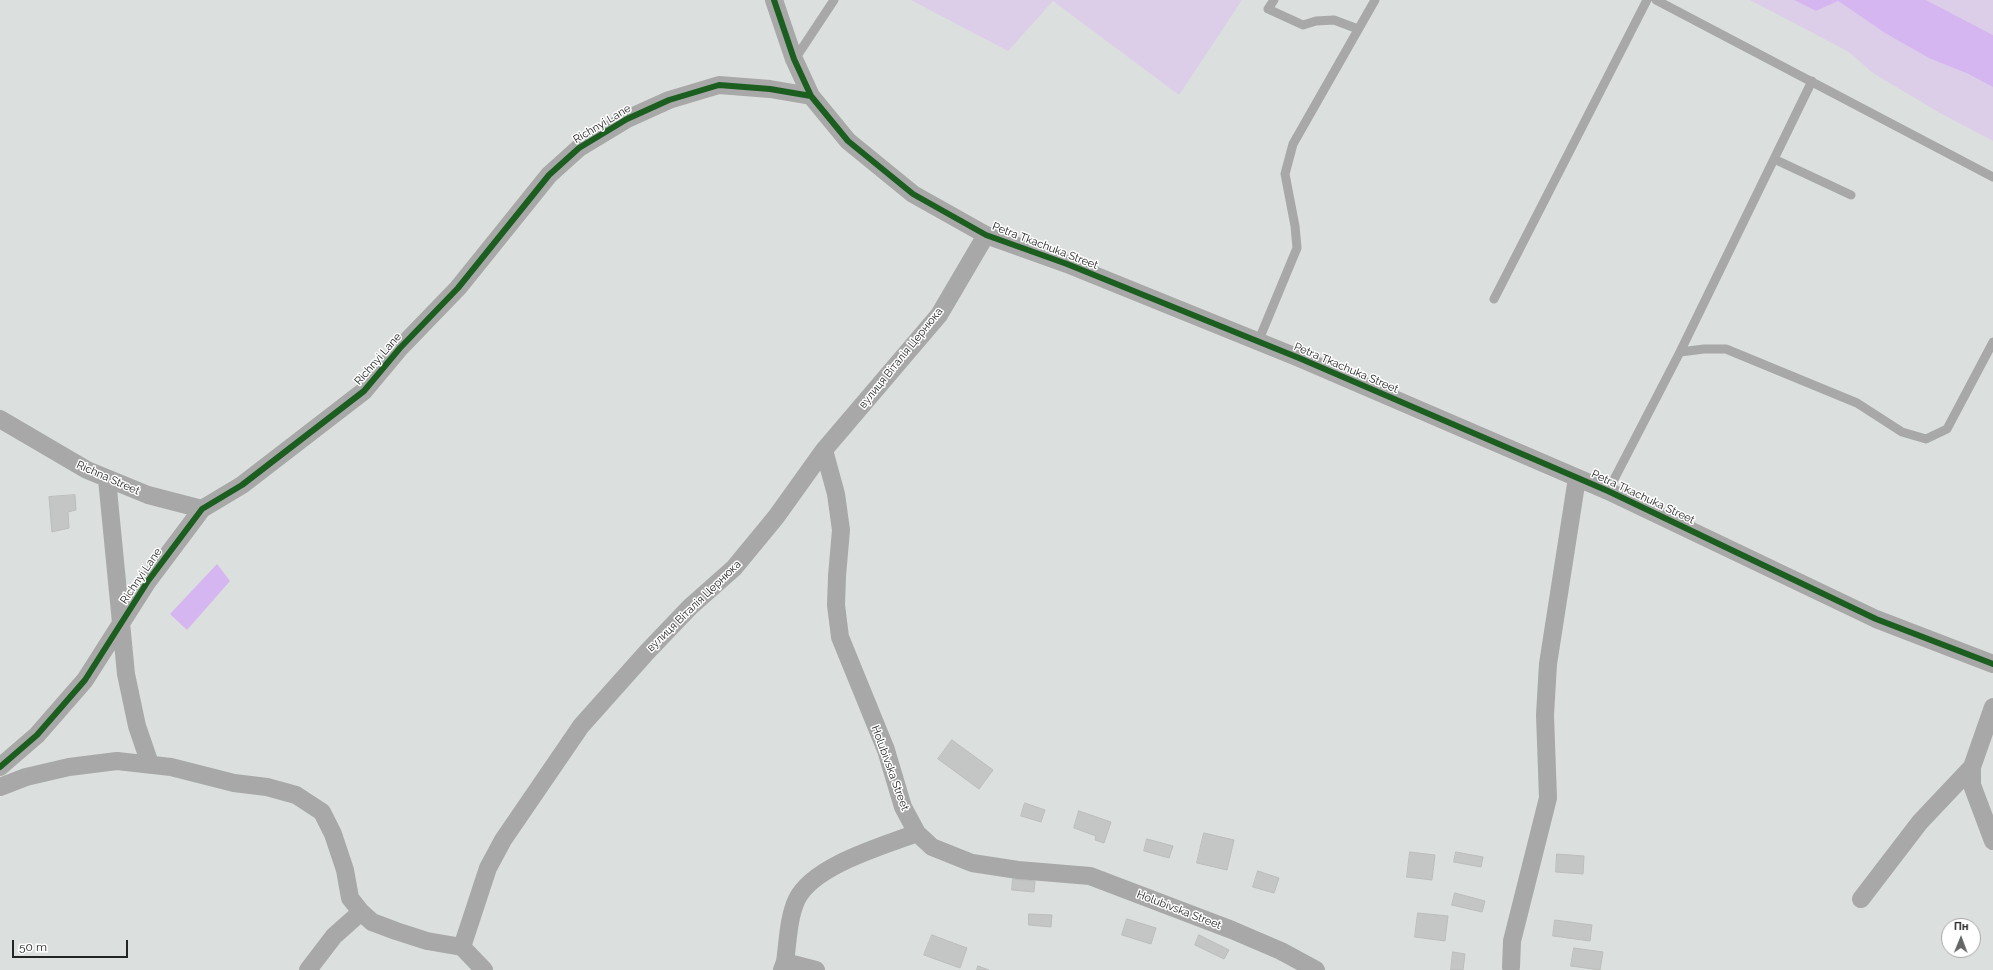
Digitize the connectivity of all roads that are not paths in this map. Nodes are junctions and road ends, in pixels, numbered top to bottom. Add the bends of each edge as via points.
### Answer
1 (774, 0) edge
2 (834, 0) edge
3 (1274, 0) edge
4 (1375, 0) edge
5 (1647, 0) edge
6 (1656, 0) edge
7 (1358, 29) junction
8 (794, 59) junction
9 (1812, 81) junction
10 (811, 96) junction
11 (1774, 159) junction
12 (1993, 176) edge
13 (1851, 195) dead end
14 (986, 235) junction
15 (1494, 299) dead end
16 (1258, 342) junction
17 (1993, 342) edge
18 (1680, 352) junction
19 (0, 420) edge
20 (824, 450) junction
21 (1576, 478) junction
22 (107, 479) junction
23 (1608, 490) junction
24 (202, 509) junction
25 (121, 625) junction
26 (1993, 664) edge
27 (1993, 707) edge
28 (150, 764) junction
29 (0, 767) edge
30 (1972, 767) junction
31 (0, 787) edge
32 (916, 834) junction
33 (1993, 841) edge
34 (1861, 899) dead end
35 (361, 912) junction
36 (462, 946) junction
37 (784, 966) edge
38 (1513, 969) edge
39 (308, 970) edge
40 (484, 970) edge
41 (816, 970) edge
42 (1316, 970) edge

1 - 8 street, Petra Tkachuka Street
2 - 8 lane
3 - 7 lane via 1268,9 1303,25 1334,20
4 - 7 lane
5 - 15 lane
6 - 9 lane
7 - 16 lane via 1293,144 1285,174 1296,226 1297,248
8 - 10 street, Petra Tkachuka Street
9 - 11 lane
9 - 12 lane
10 - 14 street, Petra Tkachuka Street via 848,141 912,194
10 - 24 street, Richnyi Lane via 770,89 719,85 669,100 627,119 579,148 549,175 458,288 400,348 364,391 242,485
11 - 13 lane
11 - 18 lane
14 - 16 street, Petra Tkachuka Street via 1067,264
14 - 20 street, вулиця Віталія Цернюка via 938,315
16 - 21 street, Petra Tkachuka Street
17 - 18 lane via 1947,429 1926,440 1902,432 1857,403 1726,349
18 - 23 lane
19 - 22 street, Richna Street
20 - 32 street, Holubivska Street via 836,494 841,530 836,576 840,637 886,750 903,807
20 - 36 street, вулиця Віталія Цернюка via 776,517 734,568 690,607 581,726 503,840 488,868
21 - 23 street, Petra Tkachuka Street
21 - 38 street via 1548,664 1545,715 1548,798 1512,941
22 - 24 street, Richna Street via 148,495
22 - 25 street
23 - 26 street, Petra Tkachuka Street via 1876,619
24 - 25 street, Richnyi Lane via 148,581
25 - 28 street via 126,674 137,726
25 - 29 street, Richnyi Lane via 85,680 37,735
27 - 30 street
28 - 31 street via 118,761 69,767 26,777
28 - 35 street via 296,795 322,812 333,834 345,870 350,898
30 - 33 street via 1972,785
30 - 34 street via 1920,822
32 - 37 street via 855,856 824,873 808,886 798,898 792,914
32 - 42 street, Holubivska Street via 932,847 972,863 1090,876 1232,930 1282,951
35 - 36 street via 372,922 396,931 427,941
35 - 39 street via 334,936
36 - 40 street
37 - 41 street

